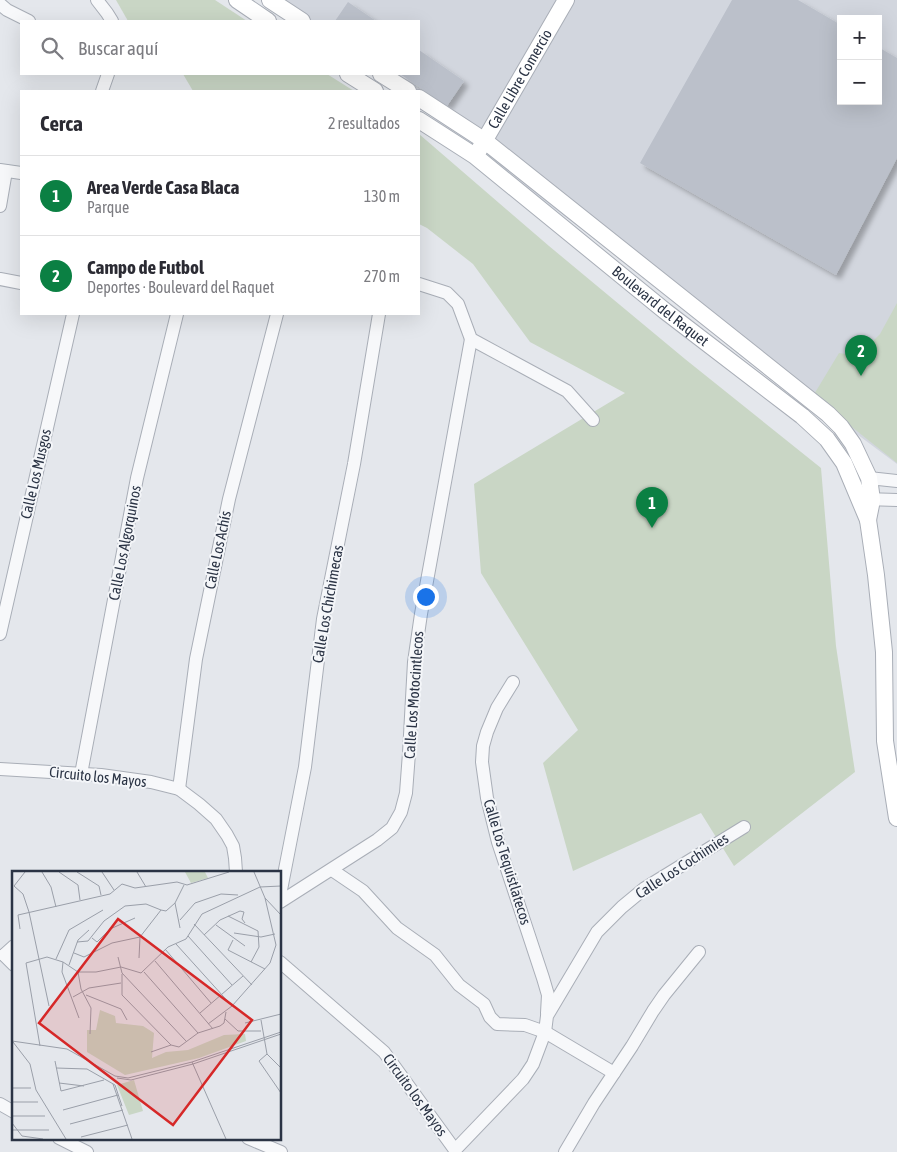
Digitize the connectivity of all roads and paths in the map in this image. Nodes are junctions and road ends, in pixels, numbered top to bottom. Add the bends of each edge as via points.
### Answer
1 (97, 0) edge
2 (237, 0) edge
3 (270, 0) edge
4 (566, 0) edge
5 (0, 4) edge
6 (27, 20) edge
7 (111, 20) edge
8 (267, 20) edge
9 (300, 20) edge
10 (108, 75) edge
11 (350, 75) edge
12 (383, 75) edge
13 (102, 90) edge
14 (373, 90) edge
15 (406, 90) edge
16 (420, 99) edge
17 (420, 121) edge
18 (485, 141) junction
19 (475, 156) junction
20 (3, 170) edge
21 (20, 173) edge
22 (0, 206) edge
23 (0, 279) edge
24 (20, 284) edge
25 (420, 284) edge
26 (677, 294) junction
27 (666, 311) junction
28 (73, 315) edge
29 (173, 315) edge
30 (277, 315) edge
31 (379, 315) edge
32 (470, 339) junction
33 (593, 420) dead end
34 (841, 427) junction
35 (827, 439) junction
36 (868, 478) junction
37 (897, 482) edge
38 (865, 499) junction
39 (897, 500) edge
40 (0, 634) edge
41 (513, 682) dead end
42 (0, 769) edge
43 (81, 774) junction
44 (179, 789) junction
45 (897, 818) edge
46 (744, 827) dead end
47 (332, 870) junction
48 (236, 871) edge
49 (281, 890) edge
50 (281, 901) edge
51 (699, 952) dead end
52 (2, 955) edge
53 (12, 963) edge
54 (281, 963) edge
55 (547, 1016) junction
56 (545, 1032) junction
57 (614, 1073) junction
58 (0, 1104) edge
59 (12, 1111) edge
60 (63, 1140) edge
61 (253, 1140) edge
62 (455, 1151) edge
63 (87, 1152) edge
64 (282, 1152) edge
65 (565, 1152) edge

1 - 7 street
2 - 8 street
3 - 9 street
4 - 18 street, Calle Libre Comercio
5 - 6 street
10 - 13 street
11 - 14 street
12 - 15 street
16 - 18 street, Boulevard del Raquet
17 - 19 street, Boulevard del Raquet
18 - 19 street, Calle Libre Comercio
18 - 26 street, Boulevard del Raquet
19 - 27 street, Boulevard del Raquet
20 - 21 street
20 - 22 street
23 - 24 street
25 - 32 street via 447,293 458,304
26 - 27 street
26 - 34 street, Boulevard del Raquet via 818,404
27 - 35 street, Boulevard del Raquet
28 - 40 street, Calle Los Musgos
29 - 43 street, Calle Los Algorquinos via 137,478
30 - 44 street, Calle Los Achís via 229,499 198,649
31 - 49 street, Calle Los Chichimecas via 323,619 305,767
32 - 33 street via 566,391
32 - 47 street, Calle Los Motocintlecos via 420,614 414,662 410,753 401,812 392,828
34 - 35 street
34 - 36 street, Boulevard del Raquet via 853,444
35 - 38 street, Boulevard del Raquet via 844,463 855,488
36 - 37 street
36 - 38 street, Boulevard del Raquet
38 - 39 street
38 - 45 street, Boulevard del Raquet via 884,652 885,741
41 - 55 street, Calle Los Tequistlatecos via 487,732 482,762 498,842 548,995
42 - 43 street, Circuito los Mayos
43 - 44 street, Circuito los Mayos via 126,778
44 - 48 street, Circuito los Mayos via 216,819 233,846
46 - 55 street, Calle Los Cochimies via 646,888 622,907 597,932
47 - 50 street, Calle Los Motocintlecos
47 - 56 street via 363,891 396,928 435,955 459,985 484,1004 497,1024 525,1025
51 - 57 street via 664,994
52 - 53 street
54 - 62 street, Circuito los Mayos via 384,1052
55 - 56 street, Calle Los Cochimies
56 - 57 street
56 - 62 street, Calle Los Cochimies via 534,1064
57 - 65 street
58 - 59 street
60 - 63 street
61 - 64 street

